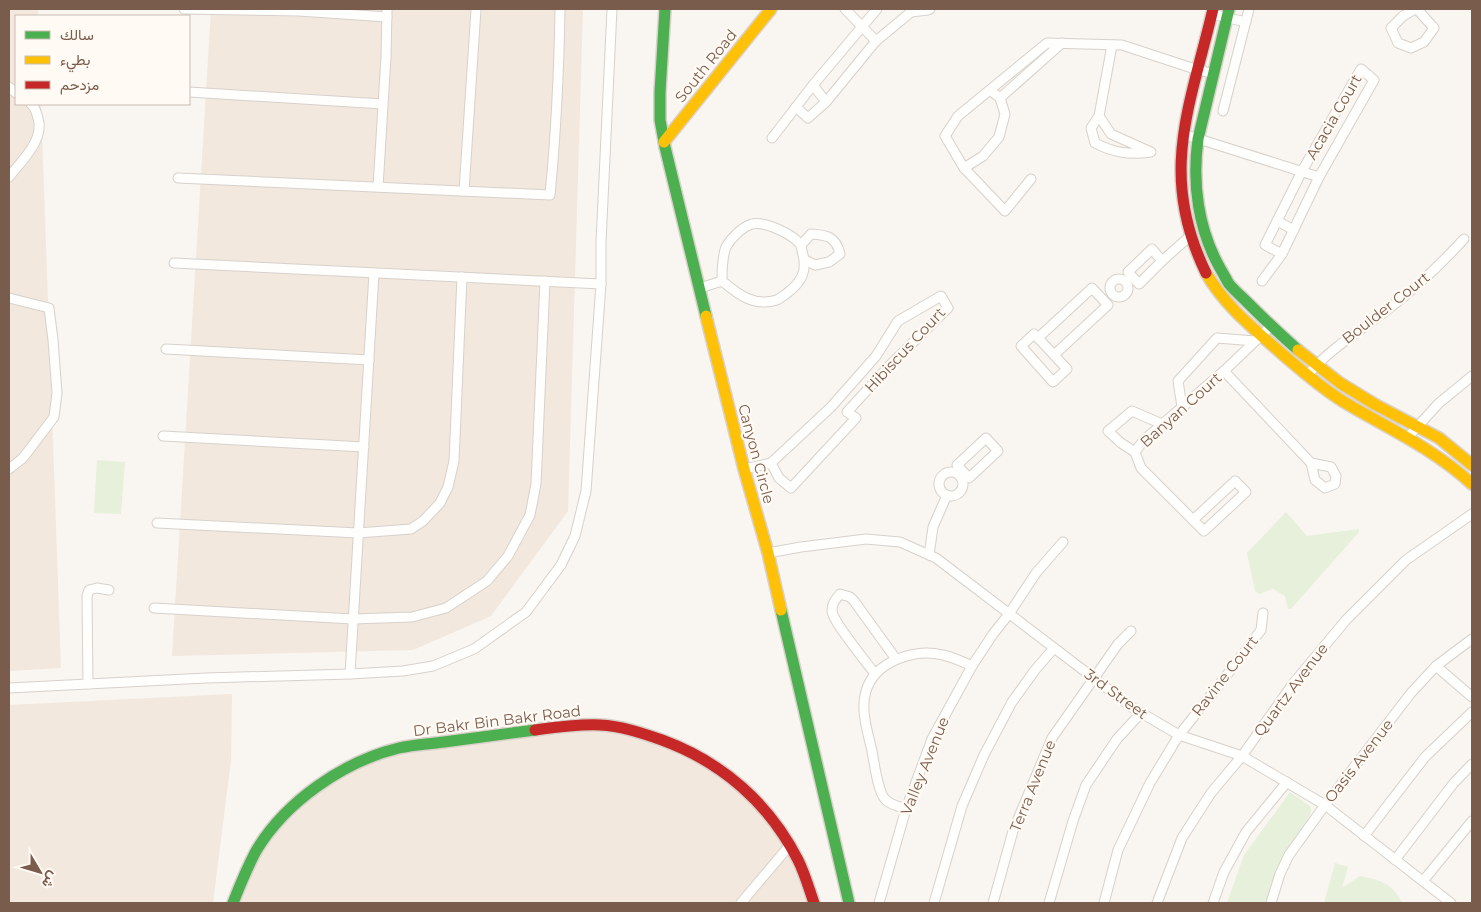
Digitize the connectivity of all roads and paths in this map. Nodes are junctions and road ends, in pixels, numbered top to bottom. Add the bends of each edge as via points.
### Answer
1 (184, 9) edge
2 (476, 9) edge
3 (560, 9) edge
4 (612, 9) edge
5 (665, 9) edge
6 (771, 9) edge
7 (845, 9) edge
8 (877, 9) edge
9 (930, 9) edge
10 (1249, 9) edge
11 (1416, 9) edge
12 (299, 10) edge
13 (911, 10) edge
14 (1213, 11) edge
15 (387, 13) edge
16 (1228, 14) edge
17 (1246, 22) junction
18 (862, 26) junction
19 (876, 41) junction
20 (1062, 43) junction
21 (1112, 45) junction
22 (1198, 70) junction
23 (1214, 74) junction
24 (813, 85) junction
25 (990, 90) junction
26 (190, 92) edge
27 (1000, 98) junction
28 (826, 102) junction
29 (383, 104) junction
30 (32, 105) edge
31 (796, 107) junction
32 (1223, 111) dead end
33 (1099, 116) junction
34 (1183, 134) junction
35 (772, 138) dead end
36 (1198, 139) junction
37 (664, 142) junction
38 (964, 168) junction
39 (1302, 171) junction
40 (9, 177) edge
41 (1319, 177) junction
42 (178, 178) dead end
43 (1031, 179) dead end
44 (378, 187) junction
45 (464, 191) junction
46 (1277, 220) junction
47 (1294, 230) junction
48 (1190, 236) junction
49 (1464, 239) dead end
50 (800, 245) junction
51 (1282, 254) junction
52 (805, 260) junction
53 (1162, 261) junction
54 (174, 263) dead end
55 (815, 265) junction
56 (374, 273) junction
57 (803, 276) junction
58 (462, 277) junction
59 (1130, 280) junction
60 (545, 281) junction
61 (722, 281) junction
62 (1262, 281) dead end
63 (601, 284) junction
64 (700, 288) junction
65 (9, 298) edge
66 (1103, 300) junction
67 (1270, 326) junction
68 (1038, 338) junction
69 (1258, 339) junction
70 (166, 349) dead end
71 (1054, 355) junction
72 (369, 360) junction
73 (1316, 365) junction
74 (1224, 372) junction
75 (1307, 376) junction
76 (1472, 376) edge
77 (1182, 407) junction
78 (1162, 424) junction
79 (1417, 426) junction
80 (163, 436) dead end
81 (1408, 437) junction
82 (364, 447) junction
83 (1135, 452) junction
84 (772, 463) junction
85 (1311, 463) dead end
86 (1472, 465) edge
87 (744, 468) junction
88 (9, 469) edge
89 (962, 474) junction
90 (1472, 484) edge
91 (947, 495) junction
92 (1472, 514) edge
93 (1193, 520) junction
94 (157, 523) dead end
95 (358, 534) junction
96 (1063, 542) dead end
97 (768, 553) junction
98 (929, 555) junction
99 (109, 590) dead end
100 (154, 608) dead end
101 (1263, 613) dead end
102 (1009, 614) junction
103 (353, 619) junction
104 (1131, 631) dead end
105 (1472, 639) edge
106 (1054, 648) junction
107 (896, 660) junction
108 (972, 666) junction
109 (1436, 666) junction
110 (350, 674) junction
111 (875, 674) junction
112 (1094, 678) junction
113 (88, 684) junction
114 (9, 688) edge
115 (1472, 696) edge
116 (1472, 712) edge
117 (1141, 713) junction
118 (1179, 735) junction
119 (1242, 756) junction
120 (1472, 764) edge
121 (1287, 782) junction
122 (1324, 805) junction
123 (906, 809) junction
124 (1472, 821) edge
125 (1364, 836) junction
126 (790, 845) junction
127 (1395, 860) junction
128 (1423, 881) junction
129 (880, 901) edge
130 (233, 903) edge
131 (741, 903) edge
132 (814, 903) edge
133 (849, 903) edge
134 (934, 903) edge
135 (993, 903) edge
136 (1049, 903) edge
137 (1104, 903) edge
138 (1157, 903) edge
139 (1213, 903) edge
140 (1271, 903) edge
141 (1451, 903) edge

1 - 12 street
2 - 45 street
3 - 45 street via 550,195
4 - 63 street
5 - 37 main road, Canyon Circle via 660,92
6 - 37 main road, South Road
7 - 18 street
8 - 18 street
9 - 13 street
10 - 17 street
11 - 11 street via 1391,28 1398,43 1410,48 1424,42 1434,28
12 - 15 street
13 - 19 street
14 - 16 street
14 - 22 main road
15 - 29 street
16 - 17 street
16 - 23 main road
17 - 32 street
18 - 19 street
18 - 24 street
19 - 28 street
20 - 21 street
20 - 25 street via 1047,44
20 - 27 street
21 - 22 street via 1122,45
21 - 33 street
22 - 23 street
22 - 34 main road
23 - 36 main road
24 - 28 street
24 - 31 street
25 - 27 street
25 - 38 street via 958,116 945,136
26 - 29 street
27 - 38 street via 1005,114 998,137 983,156
28 - 31 street via 808,118
29 - 44 street
30 - 40 street via 39,121 38,137
31 - 35 street
33 - 33 street via 1091,128 1095,143 1109,150 1136,154 1151,152 1111,134
34 - 36 street, Acacia Court
34 - 48 main road via 1180,187
36 - 39 street, Acacia Court
36 - 67 main road via 1195,184 1204,232 1213,256 1229,284
37 - 64 main road, Canyon Circle
38 - 43 street via 1005,211
39 - 41 street, Acacia Court
39 - 41 street, Acacia Court via 1362,70 1374,80
39 - 46 street, Acacia Court
41 - 47 street, Acacia Court
42 - 44 street
44 - 45 street
46 - 47 street
46 - 51 street, Acacia Court via 1265,245
47 - 51 street, Acacia Court
48 - 53 street
48 - 69 main road via 1201,264 1218,292
49 - 73 street, Boulder Court via 1417,286
50 - 52 street
50 - 55 street via 812,234 826,235 837,244 840,254 829,262
50 - 61 street via 787,233 769,225 752,224 735,234 726,248
51 - 62 street, Acacia Court
52 - 55 street
52 - 57 street
53 - 59 street via 1139,284
53 - 59 street via 1152,249 1128,272
54 - 56 street
55 - 57 street
56 - 58 street
56 - 72 street
57 - 61 street via 797,286 779,299 760,303 736,294
58 - 60 street
58 - 95 street via 454,461 448,487 440,503 410,529
59 - 66 street via 1115,280 1111,285 1112,293
60 - 63 street
60 - 103 street via 536,484 530,515 508,556 487,581 446,608 412,617
61 - 64 street
63 - 110 street via 586,491 575,536 561,565 526,612 474,649 434,666
64 - 87 main road, Canyon Circle
65 - 88 street via 49,308 57,393 54,417 22,458
66 - 68 street via 1092,288
66 - 71 street via 1108,305
67 - 69 street, Banyan Court
67 - 73 main road
68 - 71 street
68 - 71 street via 1034,334 1021,346 1052,382 1067,369
69 - 74 street, Banyan Court
69 - 75 main road
69 - 77 street via 1217,338 1178,382
70 - 72 street
72 - 82 street
73 - 75 street, Boulder Court
73 - 79 main road via 1376,405
74 - 77 street, Banyan Court
74 - 85 street
75 - 81 main road via 1331,394
76 - 79 street
77 - 78 street, Banyan Court
78 - 83 street, Banyan Court via 1143,440
78 - 83 street via 1132,412 1108,431
79 - 81 street
79 - 86 main road via 1439,438
80 - 82 street
81 - 90 main road via 1449,463
82 - 95 street
83 - 93 street, Banyan Court via 1141,468
84 - 84 street, Hibiscus Court via 779,478 791,488 856,418 848,412 888,366 948,308 941,296 898,321 876,356 831,407
84 - 87 street
87 - 97 main road, Canyon Circle
89 - 89 street via 957,464 986,438 998,452 969,478
89 - 91 street via 961,490 955,495
89 - 91 street via 949,472 942,475 941,490
91 - 98 street via 933,527
92 - 119 street, Quartz Avenue via 1406,560 1346,620 1292,685
93 - 93 street via 1204,531 1246,492 1235,481
94 - 95 street
95 - 103 street
96 - 102 street, Valley Avenue
97 - 98 street, 3rd Street via 866,539 900,542
97 - 133 main road, Canyon Circle
98 - 102 street, 3rd Street
99 - 113 street via 96,588 89,590 87,596
100 - 103 street
101 - 118 street, Ravine Court via 1261,630
102 - 106 street, 3rd Street
102 - 108 street, Valley Avenue
103 - 110 street
104 - 112 street, Terra Avenue
105 - 109 street, Oasis Avenue
106 - 112 street, 3rd Street
106 - 134 street via 1012,702 984,755 962,806
107 - 108 street via 924,653 943,655
107 - 111 street
107 - 111 street via 854,601 840,594 833,603 832,614
108 - 123 street, Valley Avenue via 932,739
109 - 115 street
109 - 122 street, Oasis Avenue
110 - 113 street
111 - 123 street via 866,691 864,710 877,780 883,798
112 - 117 street, 3rd Street
112 - 135 street, Terra Avenue via 1052,738 1013,831
113 - 114 street
116 - 125 street via 1425,757
117 - 118 street, 3rd Street
117 - 136 street via 1116,739 1086,785
118 - 119 street, 3rd Street
118 - 137 street, Ravine Court via 1150,783 1118,850
119 - 121 street, 3rd Street
119 - 138 street, Quartz Avenue via 1211,793 1182,838
120 - 127 street
121 - 122 street, 3rd Street
121 - 139 street via 1246,832 1224,872
122 - 125 street, 3rd Street
122 - 140 street, Oasis Avenue via 1289,855
123 - 129 street, Valley Avenue
124 - 128 street
125 - 127 street, 3rd Street
126 - 130 main road, Dr Bakr Bin Bakr Road via 774,820 740,783 698,755 670,742 622,728 572,725 399,748 346,768 307,793 275,826 243,876
126 - 131 street
126 - 132 main road, Dr Bakr Bin Bakr Road
127 - 128 street, 3rd Street
128 - 141 street, 3rd Street

